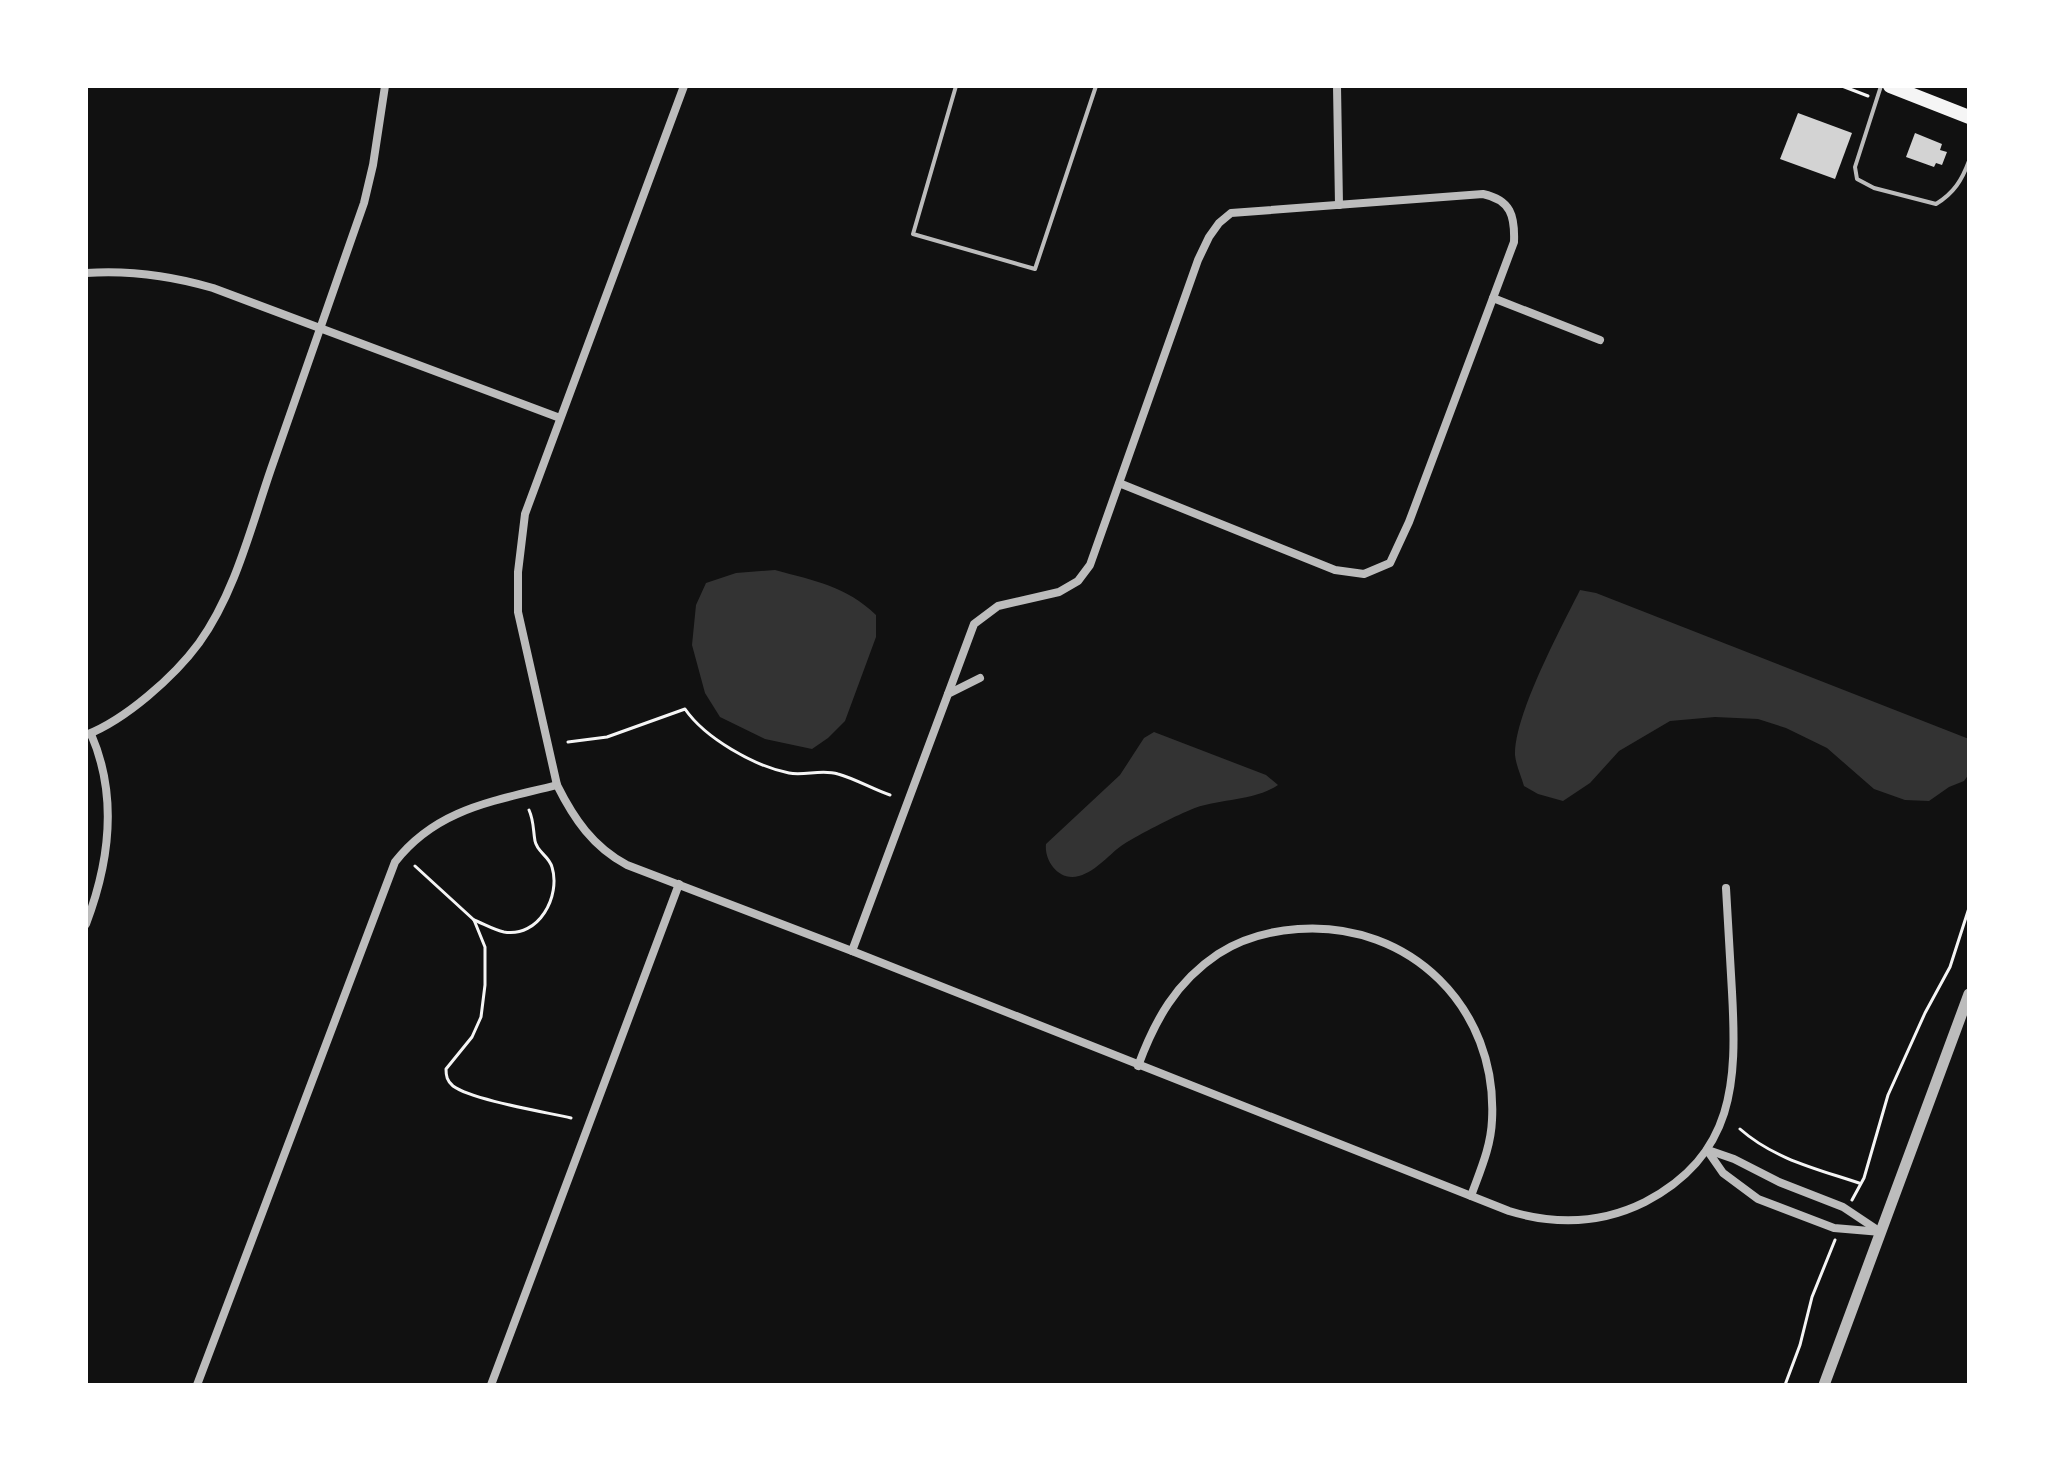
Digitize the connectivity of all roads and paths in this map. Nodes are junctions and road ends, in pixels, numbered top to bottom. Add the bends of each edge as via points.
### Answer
1 (385, 86) edge
2 (684, 86) edge
3 (956, 86) edge
4 (1096, 86) edge
5 (1337, 86) edge
6 (1881, 86) edge
7 (1890, 86) edge
8 (1969, 117) edge
9 (1969, 161) edge
10 (1339, 205) junction
11 (86, 273) edge
12 (1493, 298) junction
13 (320, 328) junction
14 (1600, 340) dead end
15 (560, 418) junction
16 (1119, 483) junction
17 (980, 678) dead end
18 (948, 694) junction
19 (88, 734) edge
20 (568, 742) dead end
21 (557, 785) junction
22 (890, 795) dead end
23 (529, 810) dead end
24 (415, 866) dead end
25 (679, 884) junction
26 (1726, 888) dead end
27 (1969, 908) edge
28 (474, 920) junction
29 (86, 924) edge
30 (852, 951) junction
31 (1969, 994) edge
32 (1138, 1066) junction
33 (571, 1118) dead end
34 (1740, 1129) dead end
35 (1707, 1150) junction
36 (1861, 1184) junction
37 (1471, 1196) junction
38 (1848, 1210) junction
39 (1840, 1228) junction
40 (1881, 1232) junction
41 (197, 1385) edge
42 (491, 1385) edge
43 (1785, 1385) edge
44 (1824, 1385) edge

1 - 13 street via 364,203
2 - 15 street
3 - 4 lane via 913,234 1035,269
5 - 10 street
6 - 9 lane via 1855,167 1857,179 1936,204 1951,194
7 - 8 main road
10 - 12 street via 1483,194 1498,198 1515,222 1514,242
10 - 16 street via 1231,213 1219,223 1198,260
11 - 13 street via 195,283
12 - 14 street
12 - 16 street via 1390,563 1364,574 1335,570
13 - 15 street
13 - 19 street via 219,610 172,673
15 - 21 street via 525,514 518,572 518,612
16 - 18 street via 1090,565 1078,581 1059,592 998,606 974,624
17 - 18 street
18 - 30 street
19 - 29 street via 101,757 108,848
20 - 22 path via 607,737 685,709 711,737 775,769 836,773
21 - 25 street via 598,846 627,865
21 - 41 street via 445,817 395,862
23 - 28 path via 537,846 552,864 552,903 524,929 505,932
24 - 28 path
25 - 30 street
25 - 42 street
26 - 35 street via 1735,1059 1728,1102
27 - 36 path via 1950,967 1888,1095
28 - 33 path via 485,947 483,1010 472,1037 446,1069 447,1080 490,1099
30 - 32 street
31 - 40 street
32 - 37 street
32 - 37 street via 1173,995 1196,971 1233,946 1285,930 1321,927 1383,941 1414,958 1448,987 1484,1050 1492,1123
34 - 36 path via 1783,1157
35 - 37 street via 1664,1191 1600,1219 1543,1220
35 - 38 street
35 - 39 street via 1723,1173 1758,1199
36 - 38 path
38 - 40 street
39 - 40 street
39 - 43 path
40 - 44 street

